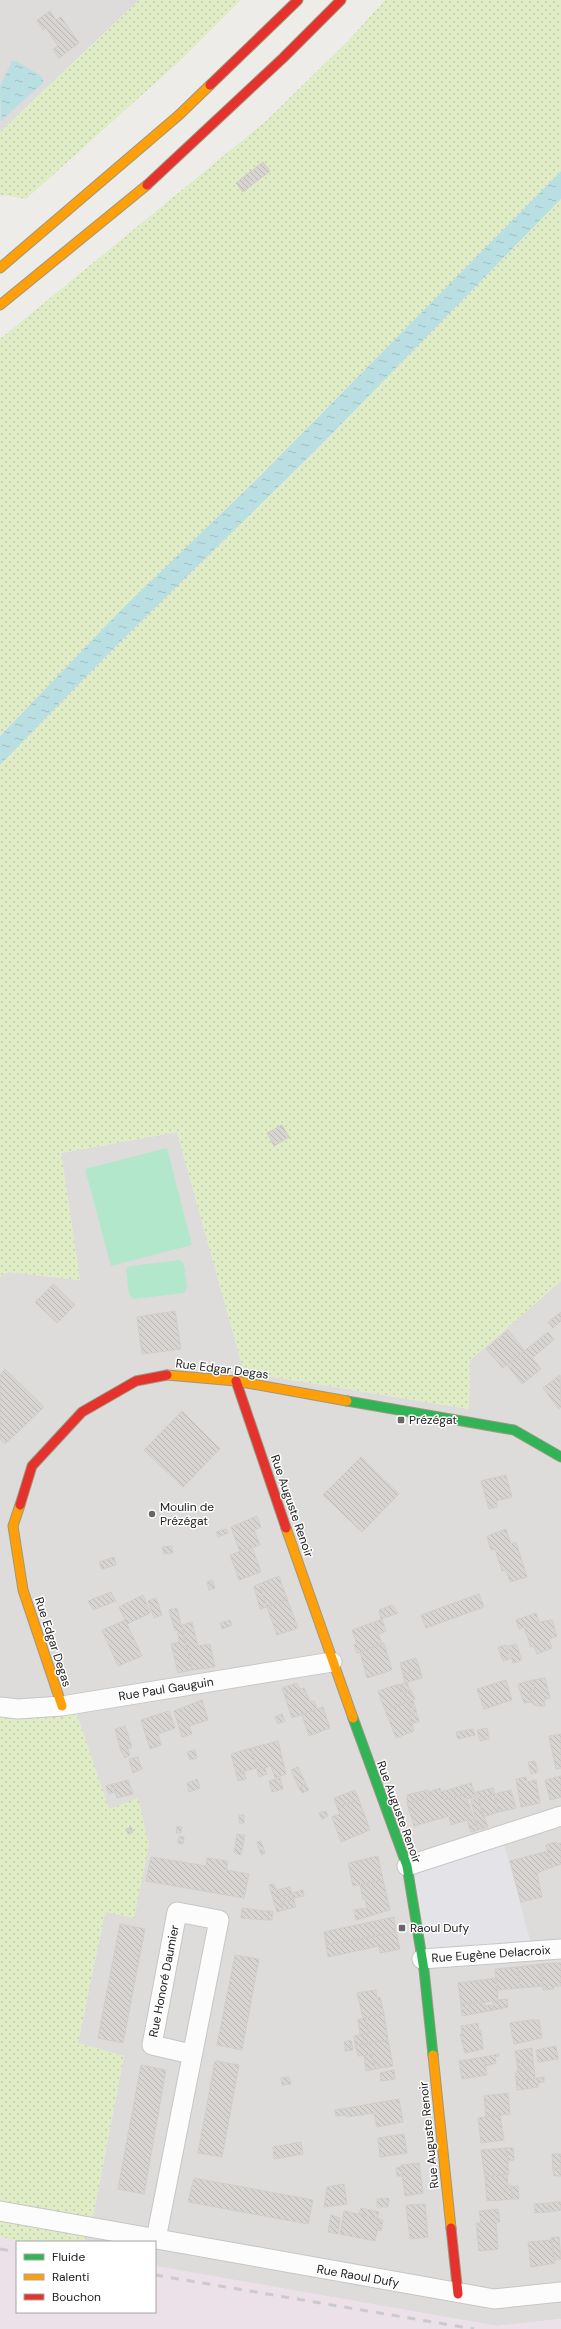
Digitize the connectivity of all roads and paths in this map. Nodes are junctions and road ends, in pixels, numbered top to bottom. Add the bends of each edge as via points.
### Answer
1 (298, 0) edge
2 (341, 0) edge
3 (0, 268) edge
4 (0, 306) edge
5 (236, 1381) junction
6 (561, 1456) edge
7 (332, 1662) junction
8 (62, 1706) junction
9 (0, 1707) edge
10 (561, 1816) edge
11 (407, 1866) junction
12 (561, 1949) edge
13 (422, 1959) junction
14 (191, 2054) junction
15 (0, 2211) edge
16 (156, 2240) junction
17 (561, 2292) edge
18 (458, 2294) junction

1 - 3 main road via 180,116
2 - 4 main road via 293,50 161,174
5 - 6 main road, Rue Edgar Degas via 514,1430
5 - 7 main road, Rue Auguste Renoir
5 - 8 main road, Rue Edgar Degas via 168,1375 136,1381 82,1412 32,1466 14,1526 23,1590
7 - 8 street, Rue Paul Gauguin
7 - 11 main road, Rue Auguste Renoir
8 - 9 street, Rue Paul Gauguin via 18,1709
10 - 11 street
11 - 13 main road, Rue Auguste Renoir
12 - 13 street, Rue Eugène Delacroix
13 - 18 main road, Rue Auguste Renoir
14 - 14 street, Rue Honoré Daumier via 219,1920 177,1912 152,2045
14 - 16 street, Rue Honoré Daumier
15 - 16 street, Rue Raoul Dufy
16 - 18 street, Rue Raoul Dufy
17 - 18 street, Rue Raoul Dufy via 494,2299

